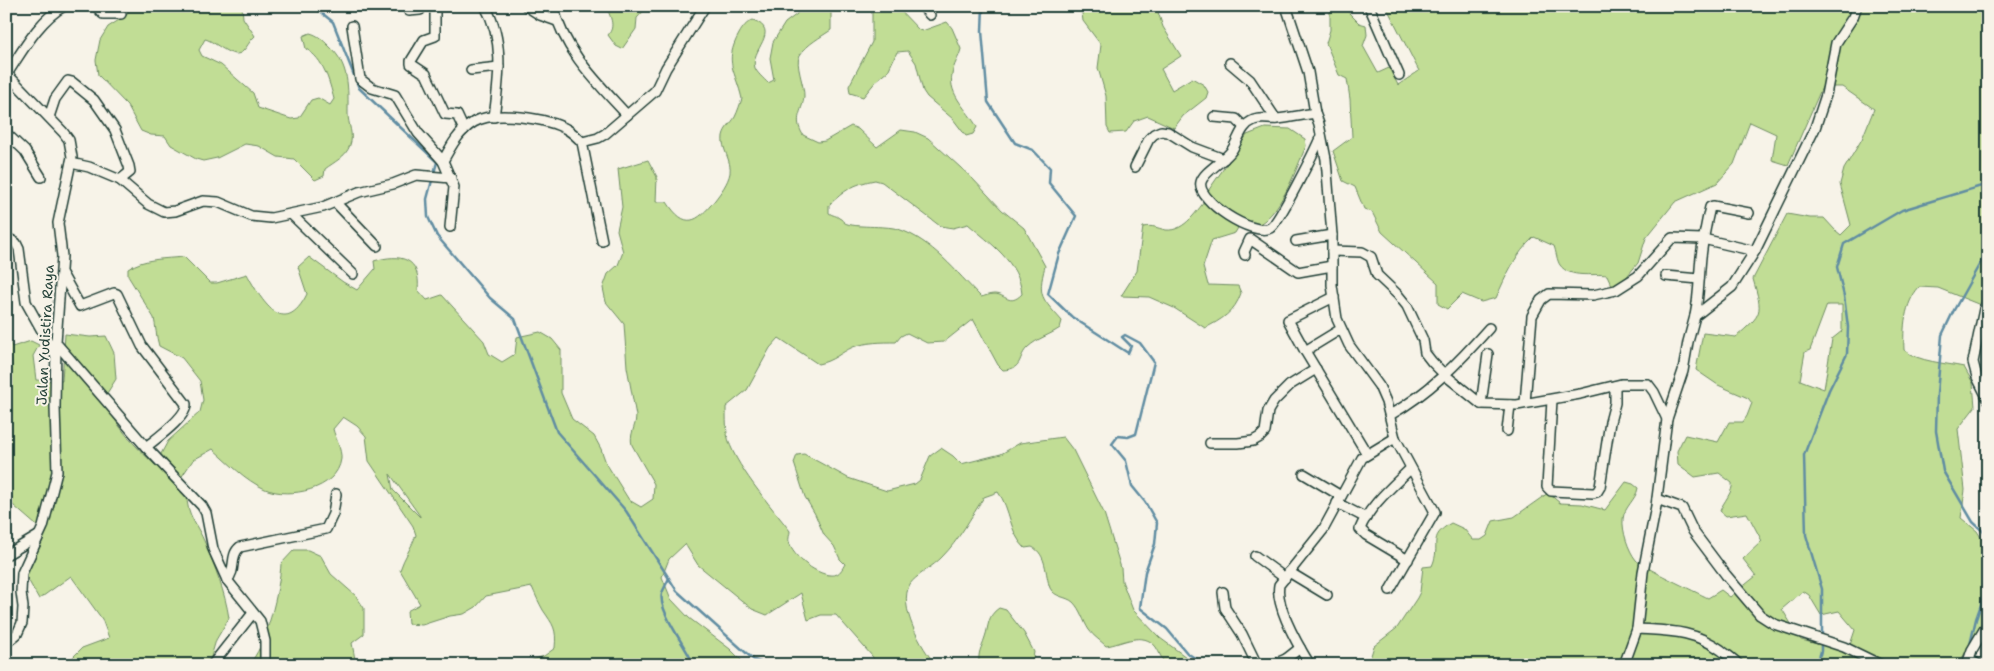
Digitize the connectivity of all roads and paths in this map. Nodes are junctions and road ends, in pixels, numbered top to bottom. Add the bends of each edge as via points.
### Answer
1 (64, 6) edge
2 (96, 6) edge
3 (421, 6) edge
4 (435, 6) edge
5 (486, 6) edge
6 (526, 6) edge
7 (553, 6) edge
8 (704, 6) edge
9 (922, 6) edge
10 (1286, 6) edge
11 (1370, 6) edge
12 (1857, 6) edge
13 (54, 9) edge
14 (408, 11) dead end
15 (120, 14) dead end
16 (930, 15) dead end
17 (557, 21) junction
18 (352, 26) dead end
19 (1230, 63) dead end
20 (499, 67) junction
21 (471, 70) dead end
22 (1399, 75) dead end
23 (9, 76) edge
24 (6, 88) edge
25 (1314, 113) junction
26 (627, 116) junction
27 (49, 117) junction
28 (494, 117) junction
29 (1214, 117) dead end
30 (1276, 119) junction
31 (1244, 127) junction
32 (464, 130) junction
33 (6, 132) edge
34 (1321, 136) junction
35 (582, 142) junction
36 (1224, 159) junction
37 (443, 161) junction
38 (72, 163) junction
39 (1135, 168) dead end
40 (41, 177) dead end
41 (451, 178) junction
42 (120, 180) junction
43 (335, 202) junction
44 (1749, 213) dead end
45 (291, 214) junction
46 (450, 228) dead end
47 (1256, 229) junction
48 (1332, 235) junction
49 (6, 236) edge
50 (1250, 239) junction
51 (1703, 239) junction
52 (602, 240) dead end
53 (1296, 241) dead end
54 (377, 246) dead end
55 (1755, 250) junction
56 (1332, 251) junction
57 (1245, 255) dead end
58 (1332, 266) junction
59 (62, 274) junction
60 (354, 274) dead end
61 (1666, 276) dead end
62 (1699, 278) junction
63 (1334, 297) junction
64 (1988, 302) edge
65 (1695, 316) junction
66 (1489, 328) dead end
67 (1340, 329) junction
68 (56, 342) junction
69 (1305, 351) junction
70 (1488, 354) dead end
71 (57, 357) junction
72 (1316, 369) junction
73 (1444, 375) junction
74 (1615, 386) junction
75 (1988, 399) edge
76 (1552, 400) junction
77 (1525, 403) junction
78 (1481, 404) junction
79 (1510, 405) junction
80 (1390, 415) junction
81 (1667, 419) junction
82 (1508, 431) dead end
83 (1395, 438) junction
84 (1210, 443) dead end
85 (146, 447) junction
86 (1367, 454) junction
87 (1410, 469) junction
88 (1304, 474) dead end
89 (336, 494) dead end
90 (1657, 499) junction
91 (1339, 500) junction
92 (1366, 518) junction
93 (40, 534) junction
94 (6, 555) edge
95 (1255, 556) dead end
96 (1408, 560) junction
97 (1287, 575) junction
98 (227, 580) junction
99 (1390, 590) dead end
100 (1223, 592) dead end
101 (1327, 595) dead end
102 (253, 613) junction
103 (1988, 623) edge
104 (1636, 629) junction
105 (1985, 636) edge
106 (6, 643) edge
107 (1300, 648) junction
108 (1286, 662) edge
109 (1968, 662) edge
110 (212, 665) edge
111 (265, 665) edge
112 (1257, 665) edge
113 (1272, 665) edge
114 (1310, 665) edge
115 (1624, 665) edge
116 (1739, 665) edge
117 (1881, 665) edge
118 (1979, 665) edge

1 - 13 street
2 - 15 street via 103,14
3 - 14 street via 420,10
4 - 32 street via 435,36 424,40 411,64 426,74 445,114 457,115
5 - 20 street via 499,46
6 - 17 street via 540,16
7 - 17 street
8 - 26 street via 655,91
9 - 16 street
10 - 25 street via 1305,63
11 - 22 street
12 - 55 street via 1836,43 1826,95 1815,128
13 - 23 street
17 - 26 street via 578,60
18 - 37 street via 360,79 372,88 395,95 418,133
19 - 30 street via 1250,80
20 - 21 street
20 - 28 street
23 - 24 street
23 - 27 street, Jalan Yudistira Raya
25 - 30 street
25 - 34 street
26 - 35 street via 605,134
27 - 38 street, Jalan Yudistira Raya via 69,140
27 - 42 street via 55,98 68,81 94,100 115,130 130,166 130,172
28 - 32 street via 476,121
28 - 35 street via 510,116 556,124
29 - 31 street via 1236,119
30 - 31 street via 1257,120
31 - 36 street
32 - 37 street
33 - 40 street via 25,151
34 - 47 street via 1275,223 1264,230
34 - 48 street via 1329,181
35 - 52 street
36 - 39 street via 1161,131 1149,139
36 - 47 street via 1203,177 1200,185 1202,194 1208,202
37 - 41 street
38 - 42 street
38 - 59 street, Jalan Yudistira Raya via 59,219
41 - 43 street via 416,174
41 - 46 street via 454,187
42 - 45 street via 148,204 164,212 203,201 218,202 251,216 271,218
43 - 45 street
43 - 54 street
44 - 51 street via 1710,207
45 - 60 street
47 - 50 street
48 - 53 street
48 - 56 street
49 - 71 street via 19,249 26,302
50 - 57 street
50 - 58 street via 1298,272
51 - 55 street
51 - 62 street
51 - 77 street via 1672,238 1638,276 1616,290 1593,295 1549,294 1541,300 1532,316
55 - 65 street via 1732,286
56 - 58 street
56 - 73 street via 1362,252 1371,257 1377,275 1407,306 1423,340 1425,353
58 - 63 street
59 - 68 street, Jalan Yudistira Raya
59 - 85 street via 80,306 117,294 142,346 186,404 182,416
61 - 62 street
62 - 65 street
63 - 67 street
63 - 69 street via 1287,317
64 - 75 street via 1973,362
65 - 81 street via 1683,371
66 - 73 street
67 - 69 street
67 - 80 street via 1348,345 1380,386
68 - 71 street, Jalan Yudistira Raya
68 - 85 street
69 - 72 street
70 - 78 street
71 - 93 street, Jalan Yudistira Raya via 57,472
72 - 84 street via 1290,385 1274,401 1268,411 1265,432 1260,437 1238,443
72 - 86 street
73 - 78 street
73 - 80 street via 1423,394
74 - 76 street
74 - 76 street via 1600,487 1593,493 1551,491 1547,487
74 - 81 street via 1648,384
76 - 77 street
77 - 79 street
78 - 79 street
79 - 82 street
80 - 83 street
81 - 90 street
83 - 86 street
83 - 87 street
85 - 98 street via 202,506 213,549
86 - 91 street
87 - 92 street
87 - 96 street via 1435,512
88 - 91 street
89 - 98 street via 333,514 326,529 240,547 234,556 233,572
90 - 104 street
90 - 117 street via 1682,508 1693,531 1760,615 1774,624 1822,639
91 - 92 street
91 - 97 street via 1324,530
92 - 96 street via 1361,531
93 - 94 street
93 - 106 street, Jalan Yudistira Raya via 22,573 22,623
95 - 97 street
96 - 99 street
97 - 101 street
97 - 107 street via 1278,591
98 - 102 street
100 - 112 street via 1225,608
102 - 110 street
102 - 111 street via 260,621 265,640
103 - 105 street
104 - 115 street
104 - 116 street via 1697,636
105 - 109 street
107 - 108 street
107 - 114 street
108 - 113 street
109 - 118 street

